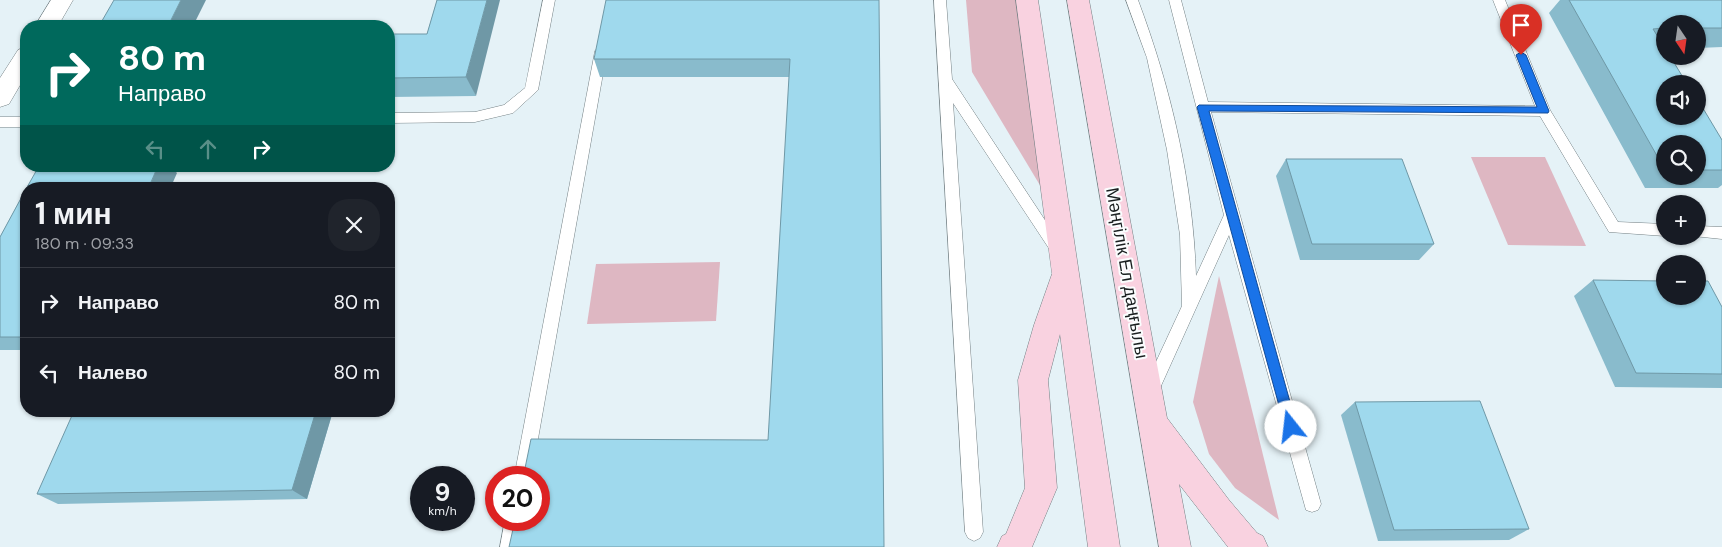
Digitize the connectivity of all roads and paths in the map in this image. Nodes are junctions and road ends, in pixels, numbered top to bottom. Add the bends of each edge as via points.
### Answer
1 (62, 0) edge
2 (549, 0) edge
3 (940, 0) edge
4 (1027, 0) edge
5 (1078, 0) edge
6 (1132, 0) edge
7 (1175, 0) edge
8 (1499, 0) edge
9 (50, 20) edge
10 (604, 39) edge
11 (20, 66) edge
12 (945, 80) junction
13 (0, 98) edge
14 (1202, 107) junction
15 (1544, 111) junction
16 (395, 118) edge
17 (0, 122) edge
18 (20, 122) edge
19 (1231, 215) junction
20 (1656, 230) edge
21 (1706, 232) edge
22 (1722, 233) edge
23 (1066, 266) junction
24 (1189, 306) junction
25 (1151, 410) junction
26 (524, 466) edge
27 (1312, 504) dead end
28 (512, 531) edge
29 (974, 532) dead end
30 (508, 547) edge
31 (1013, 547) edge
32 (1104, 547) edge
33 (1175, 547) edge
34 (1252, 547) edge

1 - 9 street
2 - 16 lane via 530,90 508,109 475,117
3 - 12 lane
4 - 23 main road
5 - 25 main road, Мәңгілік Ел даңғылы
6 - 24 lane via 1153,58 1174,150 1187,235
7 - 14 lane
8 - 15 lane
10 - 26 lane
11 - 13 street
12 - 23 lane
12 - 29 lane
14 - 15 lane
14 - 19 lane
15 - 20 lane via 1614,228
17 - 18 lane
19 - 24 lane
19 - 27 lane
21 - 22 lane
23 - 31 main road via 1033,380 1041,488
23 - 32 main road
24 - 25 lane
25 - 33 main road, Мәңгілік Ел даңғылы
25 - 34 main road via 1218,511
28 - 30 lane

